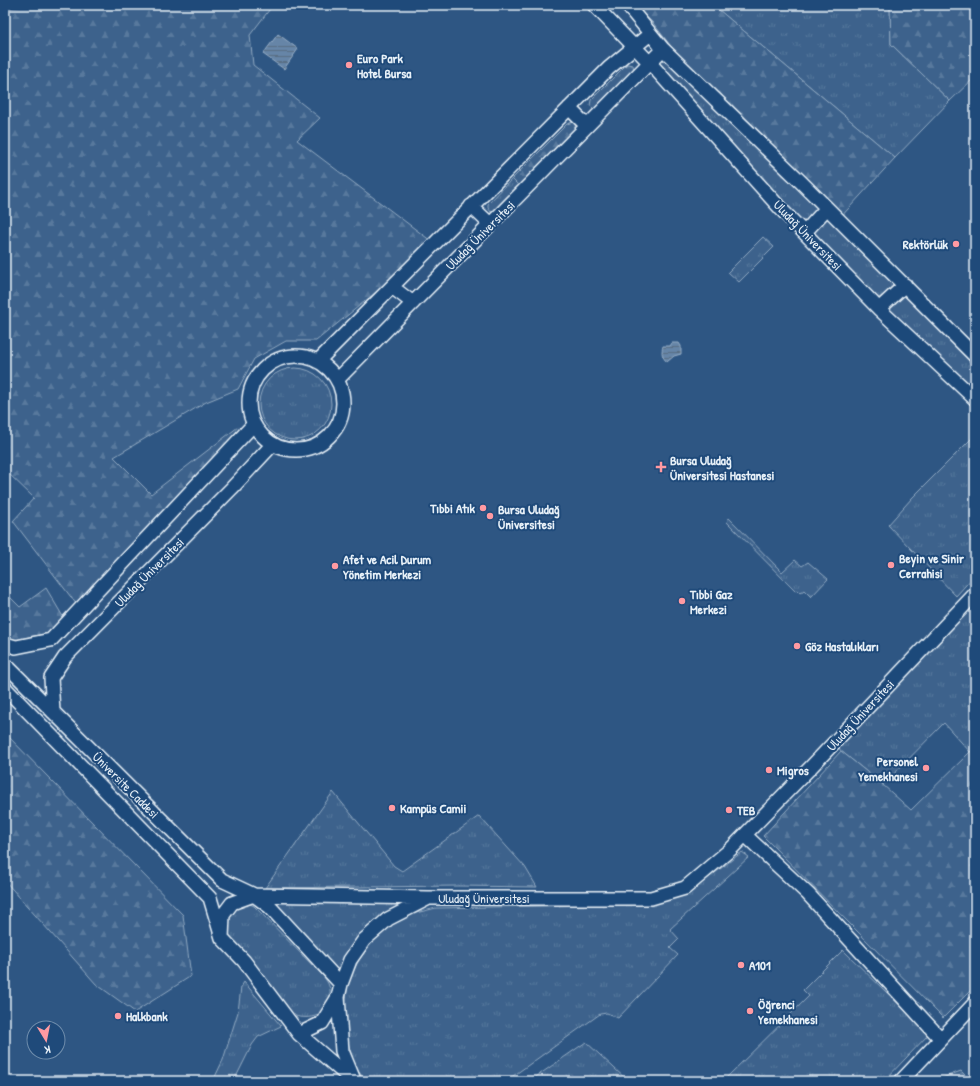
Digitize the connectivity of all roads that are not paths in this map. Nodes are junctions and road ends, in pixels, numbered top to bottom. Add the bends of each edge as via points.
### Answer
1 (594, 5) edge
2 (627, 5) edge
3 (650, 34) junction
4 (634, 47) junction
5 (663, 50) junction
6 (650, 64) junction
7 (569, 108) junction
8 (587, 126) junction
9 (472, 206) junction
10 (826, 209) junction
11 (490, 224) junction
12 (804, 232) junction
13 (905, 285) junction
14 (392, 286) junction
15 (413, 303) junction
16 (879, 309) junction
17 (975, 356) edge
18 (318, 361) junction
19 (337, 380) junction
20 (975, 399) edge
21 (254, 424) junction
22 (273, 444) junction
23 (975, 594) edge
24 (5, 644) edge
25 (5, 664) edge
26 (5, 688) edge
27 (53, 712) junction
28 (745, 835) junction
29 (254, 895) junction
30 (428, 898) junction
31 (222, 938) junction
32 (339, 990) junction
33 (975, 1003) edge
34 (299, 1034) junction
35 (941, 1040) junction
36 (354, 1081) edge
37 (901, 1081) edge

1 - 4 street, Uludağ Üniversitesi
2 - 3 street
3 - 4 street, Uludağ Üniversitesi
3 - 5 street
4 - 6 street, Uludağ Üniversitesi
4 - 7 street, Uludağ Üniversitesi
5 - 6 street
5 - 10 street
6 - 8 street, Uludağ Üniversitesi
6 - 12 street, Uludağ Üniversitesi
7 - 8 street
7 - 9 street, Uludağ Üniversitesi
8 - 11 street, Uludağ Üniversitesi
9 - 11 street
9 - 14 street, Uludağ Üniversitesi
10 - 12 street
10 - 13 street
11 - 15 street, Uludağ Üniversitesi
12 - 16 street, Uludağ Üniversitesi
13 - 16 street
13 - 17 street
14 - 15 street
14 - 18 street, Uludağ Üniversitesi
15 - 19 street, Uludağ Üniversitesi
16 - 20 street, Uludağ Üniversitesi
18 - 19 street via 329,368
18 - 21 street via 303,356 288,356 262,369 249,396
19 - 22 street via 342,392 342,411 339,423 324,442 298,450
21 - 22 street
21 - 24 street, Uludağ Üniversitesi via 51,640 16,647
22 - 27 street, Uludağ Üniversitesi via 65,657 51,678
23 - 28 street, Uludağ Üniversitesi
25 - 27 street, Üniversite Caddesi
26 - 31 street, Üniversite Caddesi via 210,898
27 - 29 street, Üniversite Caddesi via 222,880
28 - 30 street, Uludağ Üniversitesi via 685,888 651,898
28 - 35 street via 808,894
29 - 30 street
29 - 31 street via 232,903 224,915
29 - 32 street via 270,907
30 - 32 street, Uludağ Üniversitesi via 388,919 364,940 350,960
31 - 34 street, Uludağ Üniversitesi via 244,961
32 - 34 street via 322,1023
32 - 36 street, Uludağ Üniversitesi via 342,1050
33 - 35 street
34 - 36 street, Uludağ Üniversitesi
35 - 37 street

